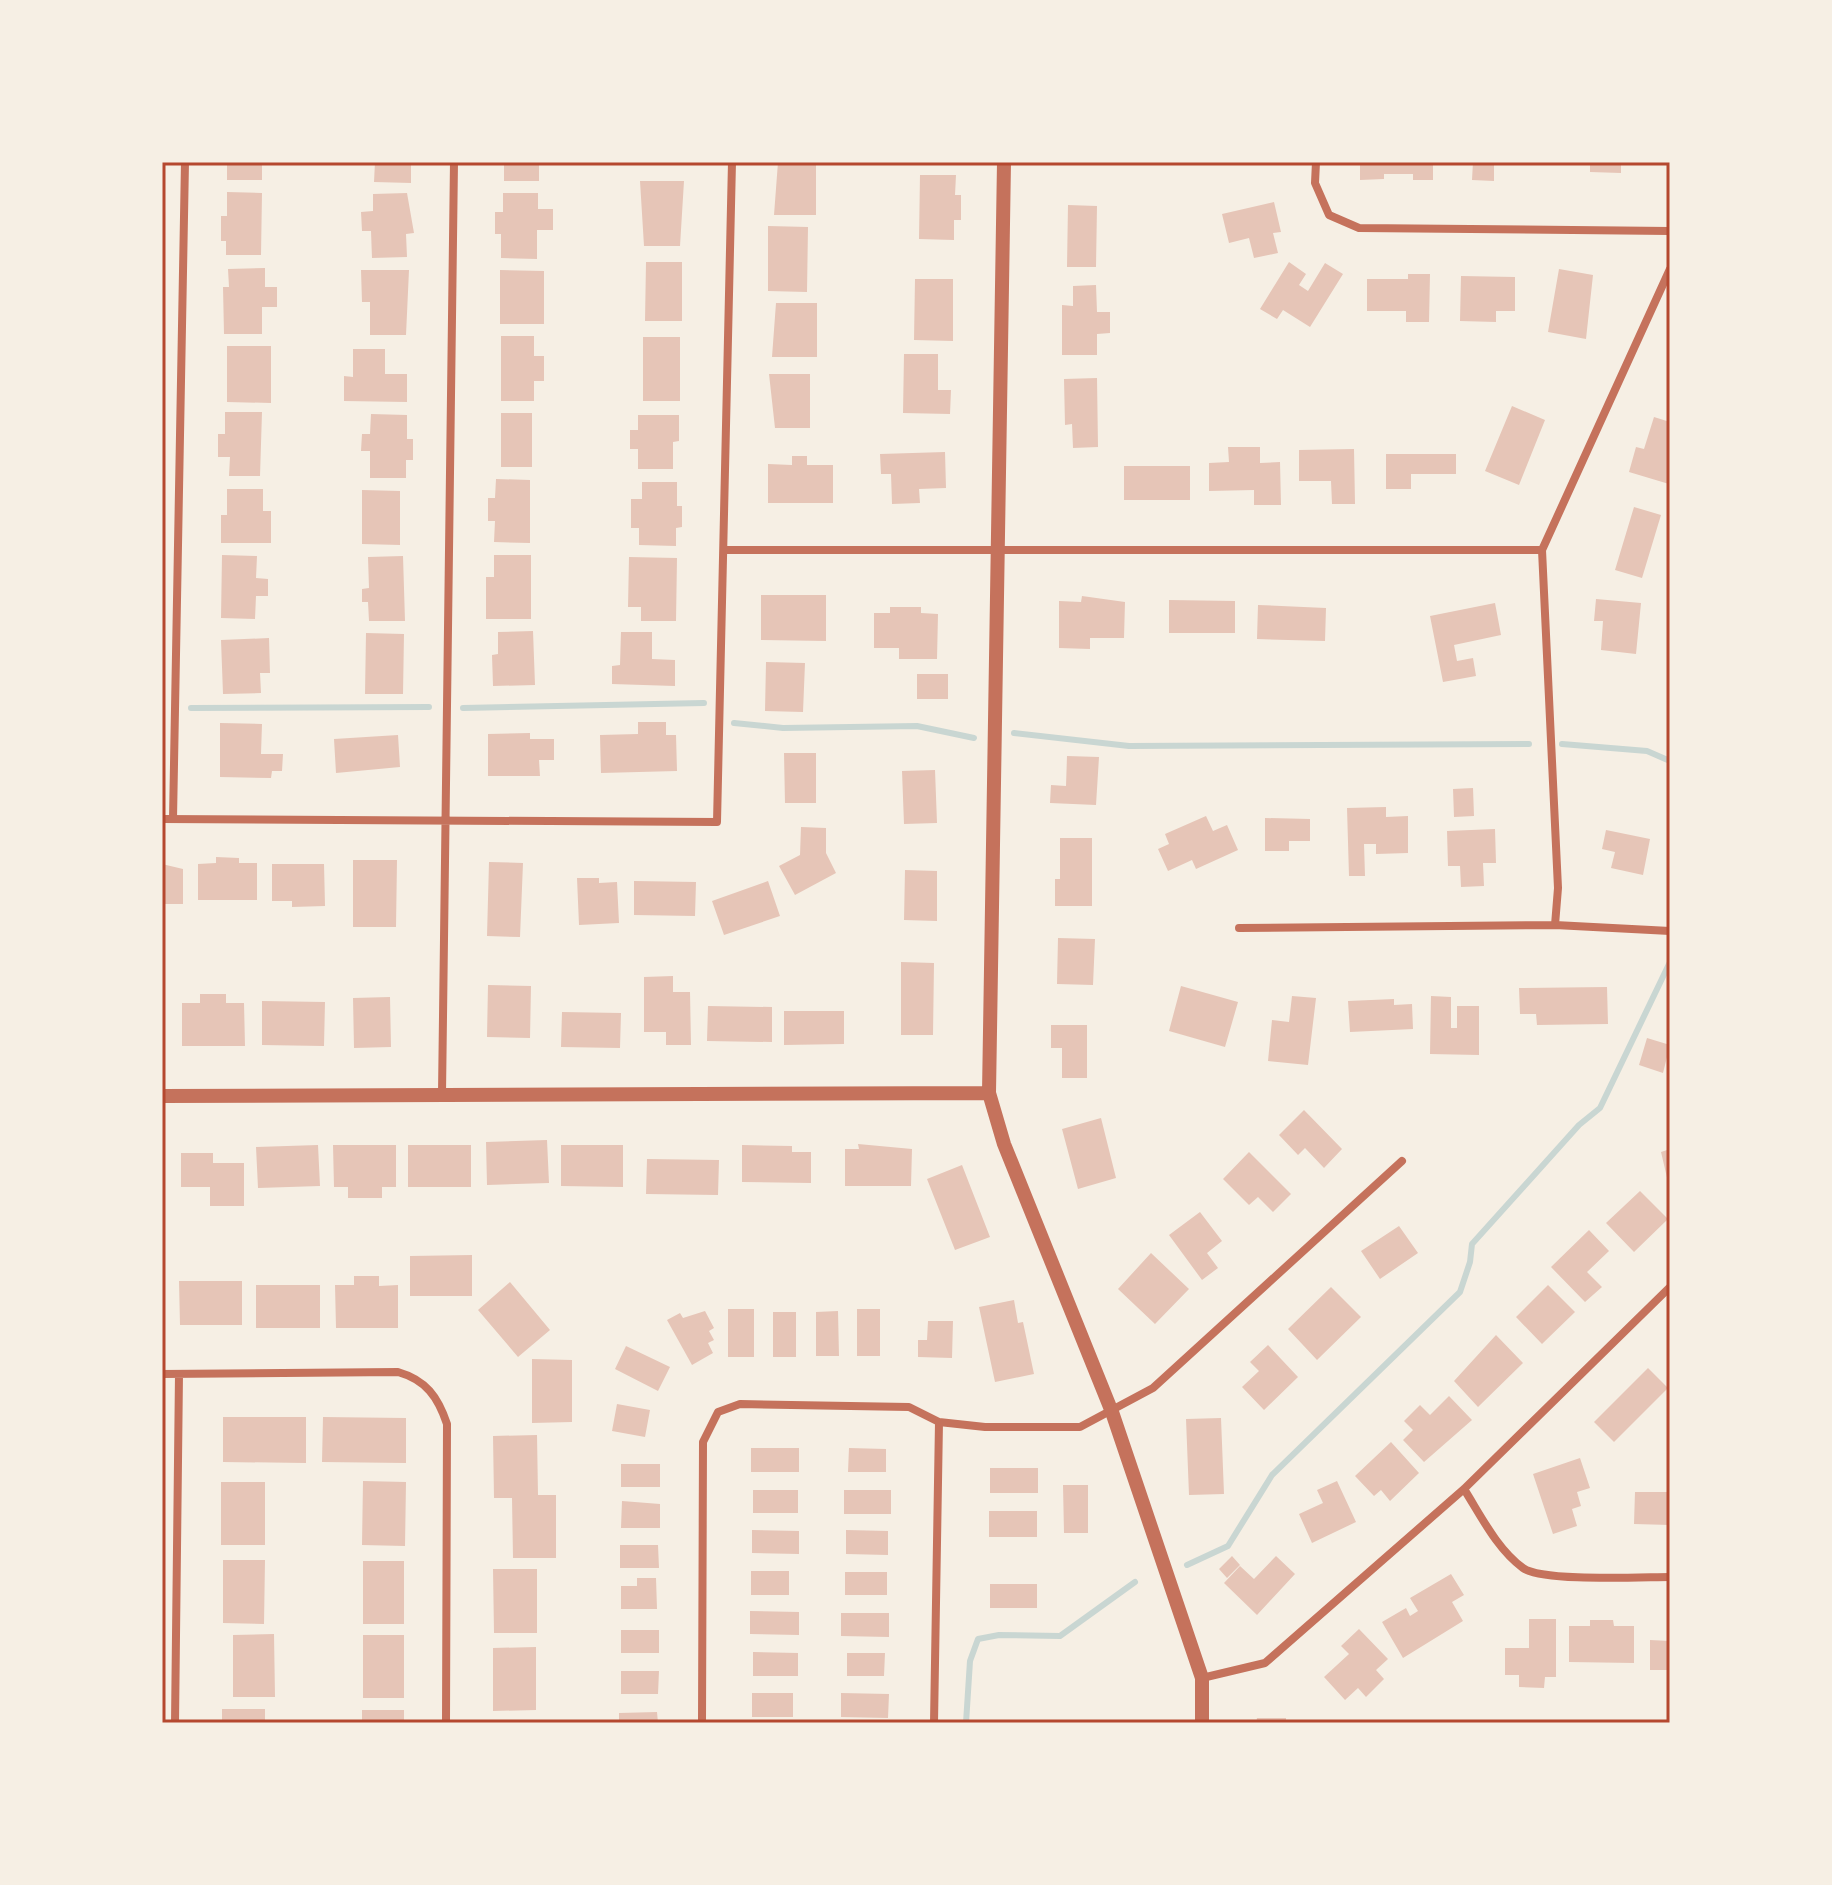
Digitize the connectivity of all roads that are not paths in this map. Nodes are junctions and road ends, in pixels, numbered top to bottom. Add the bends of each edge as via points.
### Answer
1 (185, 162) edge
2 (454, 162) edge
3 (732, 162) edge
4 (1004, 162) edge
5 (1316, 162) edge
6 (1670, 231) edge
7 (1670, 269) edge
8 (724, 550) junction
9 (1542, 550) junction
10 (999, 551) junction
11 (444, 818) junction
12 (162, 819) edge
13 (173, 819) junction
14 (1555, 925) junction
15 (1239, 928) dead end
16 (1670, 931) edge
17 (989, 1093) junction
18 (442, 1094) junction
19 (162, 1096) edge
20 (1402, 1161) dead end
21 (1670, 1287) edge
22 (162, 1374) edge
23 (179, 1374) junction
24 (1112, 1412) junction
25 (939, 1422) junction
26 (1464, 1489) junction
27 (1670, 1577) edge
28 (1202, 1678) junction
29 (175, 1723) edge
30 (446, 1723) edge
31 (702, 1723) edge
32 (934, 1723) edge
33 (1202, 1723) edge

1 - 13 street
2 - 11 street
3 - 8 street
4 - 10 street
5 - 6 street via 1315,183 1329,215 1359,228
7 - 9 street
8 - 10 street
8 - 11 street via 717,822
9 - 10 street
9 - 14 street via 1558,888
10 - 17 street
11 - 13 street
11 - 18 street
12 - 13 street
14 - 15 street
14 - 16 street
17 - 18 street
17 - 24 street via 1004,1144
18 - 19 street
20 - 24 street via 1153,1388
21 - 26 street
22 - 23 street
23 - 29 street
23 - 30 street via 398,1372 430,1388 447,1424
24 - 25 street via 1080,1427
24 - 28 street
25 - 31 street via 909,1407 740,1404 718,1412 703,1442
25 - 32 street
26 - 27 street via 1499,1543 1525,1570 1563,1576
26 - 28 street via 1265,1663
28 - 33 street

